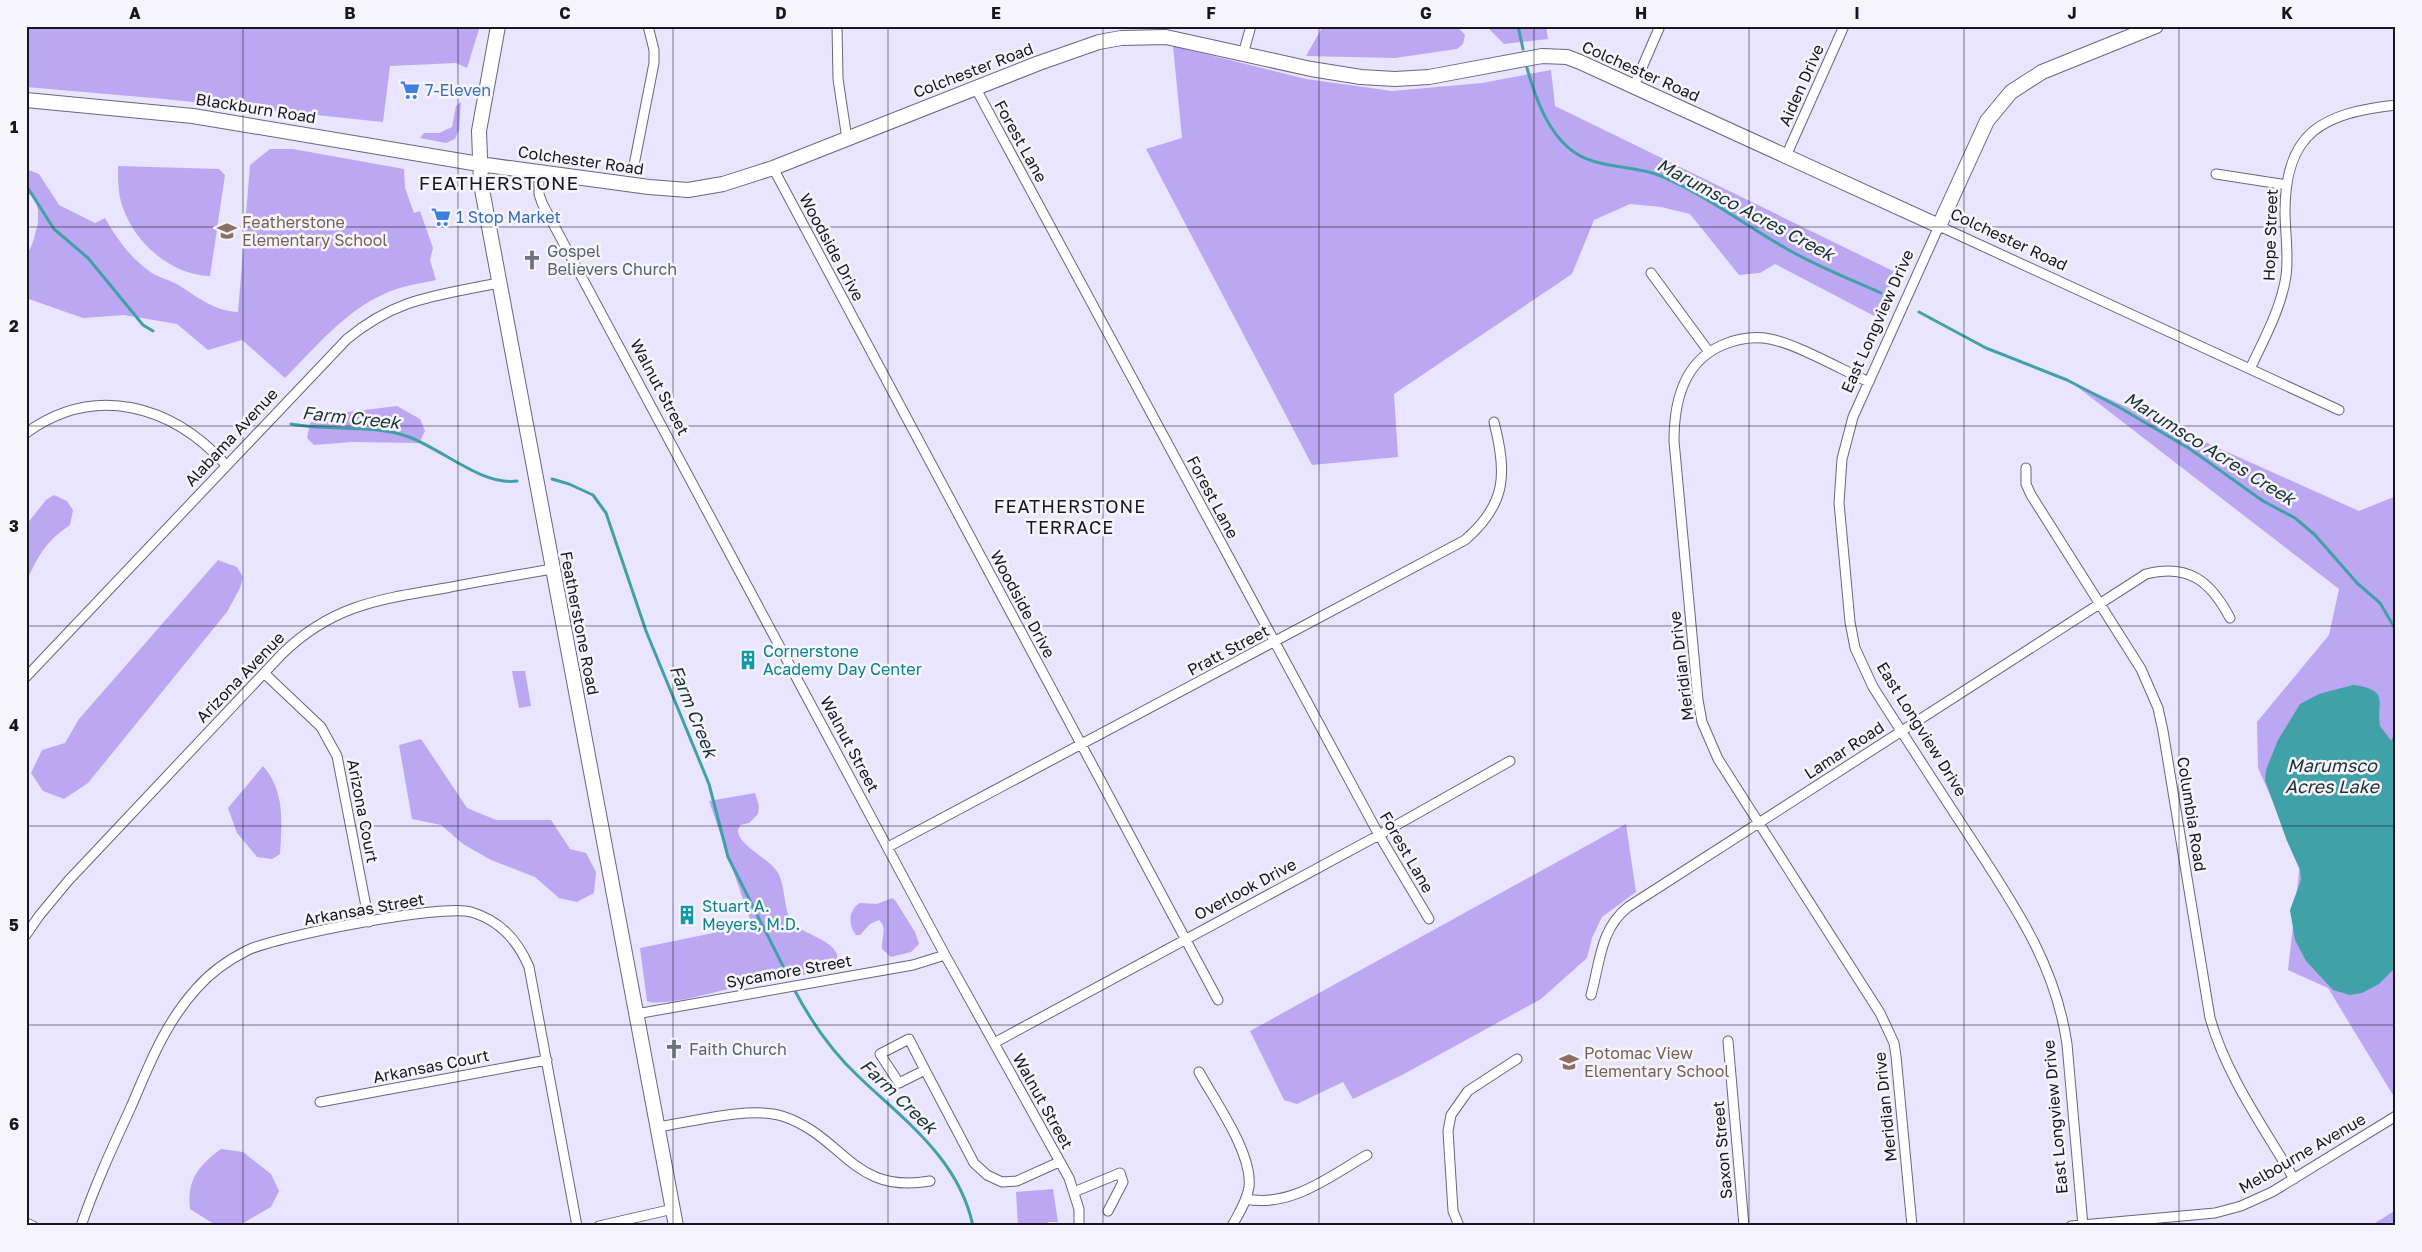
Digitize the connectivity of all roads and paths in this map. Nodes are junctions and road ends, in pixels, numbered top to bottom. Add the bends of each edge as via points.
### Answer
1 (498, 26) edge
2 (648, 26) edge
3 (837, 26) edge
4 (1251, 26) edge
5 (1660, 26) edge
6 (1844, 26) edge
7 (2156, 26) edge
8 (1243, 54) junction
9 (1634, 86) junction
10 (975, 87) junction
11 (26, 100) edge
12 (2396, 105) edge
13 (847, 138) junction
14 (1786, 156) junction
15 (479, 164) junction
16 (634, 166) dead end
17 (773, 168) junction
18 (539, 172) junction
19 (2216, 174) dead end
20 (2287, 185) junction
21 (1939, 226) junction
22 (1651, 273) dead end
23 (498, 283) junction
24 (1708, 352) junction
25 (2250, 369) junction
26 (1869, 382) junction
27 (2339, 410) dead end
28 (1494, 422) dead end
29 (26, 433) edge
30 (226, 464) junction
31 (2026, 468) dead end
32 (552, 569) junction
33 (2100, 603) junction
34 (2230, 618) dead end
35 (1274, 643) junction
36 (264, 673) junction
37 (26, 677) edge
38 (1901, 731) junction
39 (1082, 745) junction
40 (1510, 761) dead end
41 (1758, 823) junction
42 (1379, 835) junction
43 (888, 847) junction
44 (1429, 919) dead end
45 (369, 922) junction
46 (26, 935) edge
47 (1185, 938) junction
48 (945, 955) junction
49 (1591, 995) dead end
50 (1218, 1000) dead end
51 (636, 1014) junction
52 (1728, 1041) dead end
53 (994, 1043) junction
54 (1517, 1059) dead end
55 (547, 1060) junction
56 (925, 1070) junction
57 (1199, 1072) dead end
58 (320, 1102) dead end
59 (2396, 1116) edge
60 (658, 1127) junction
61 (1367, 1155) dead end
62 (1059, 1162) junction
63 (2294, 1178) junction
64 (930, 1181) dead end
65 (1074, 1192) junction
66 (1246, 1199) junction
67 (673, 1209) junction
68 (1108, 1211) dead end
69 (26, 1223) edge
70 (2083, 1225) edge
71 (33, 1226) edge
72 (81, 1226) edge
73 (577, 1226) edge
74 (599, 1226) edge
75 (676, 1226) edge
76 (1079, 1226) edge
77 (1232, 1226) edge
78 (1458, 1226) edge
79 (1744, 1226) edge
80 (1912, 1226) edge
81 (2072, 1226) edge

1 - 15 street, Featherstone Road via 482,108
2 - 16 street via 654,57
3 - 13 street via 838,79
4 - 8 street
5 - 9 street
6 - 14 street, Aiden Drive
7 - 21 street, East Longview Drive via 2042,72 2011,92 1987,122
8 - 9 street, Colchester Road via 1311,69 1395,79 1430,77 1554,55 1580,62
8 - 10 street, Colchester Road via 1166,37 1121,38 1099,42
9 - 14 street, Colchester Road
10 - 13 street, Colchester Road
10 - 35 street, Forest Lane
11 - 15 street, Blackburn Road via 193,116
12 - 20 street, Hope Street via 2339,116 2317,127 2295,153
13 - 17 street, Colchester Road
14 - 21 street, Colchester Road
15 - 18 street, Colchester Road
15 - 23 street, Featherstone Road
17 - 18 street, Colchester Road via 723,184 688,190
17 - 39 street, Woodside Drive
18 - 43 street, Walnut Street via 542,203
19 - 20 street
20 - 25 street, Hope Street via 2288,257 2284,285 2276,313
21 - 25 street, Colchester Road
21 - 26 street, East Longview Drive
22 - 24 street
23 - 30 street, Alabama Avenue via 414,300 364,325
23 - 32 street, Featherstone Road
24 - 26 street, Meridian Drive via 1742,338 1770,339
24 - 41 street, Meridian Drive via 1698,360 1683,382 1674,422 1698,700 1713,750
25 - 27 street, Colchester Road
26 - 38 street, East Longview Drive via 1853,417 1842,459 1840,513 1855,648 1869,680
28 - 35 street, Pratt Street via 1502,451 1502,483 1495,505 1476,530 1465,540
29 - 30 street via 73,409 109,404 127,406 182,428
30 - 37 street, Alabama Avenue
31 - 33 street, Columbia Road via 2026,484 2031,495
32 - 36 street, Arizona Avenue via 386,598 358,606 317,624 298,638
32 - 51 street, Featherstone Road
33 - 34 street, Lamar Road via 2146,574 2170,570 2201,580 2221,601
33 - 38 street, Lamar Road
33 - 63 street, Columbia Road via 2141,669 2158,708 2210,1018 2217,1042 2234,1081
35 - 39 street, Pratt Street
35 - 42 street, Forest Lane
36 - 45 street, Arizona Court via 321,727 338,756
36 - 46 street, Arizona Avenue via 63,887
38 - 41 street, Lamar Road
38 - 70 street, East Longview Drive via 2020,916 2037,945 2052,982 2067,1044
39 - 43 street, Pratt Street
39 - 47 street, Woodside Drive
40 - 42 street, Overlook Drive
41 - 49 street, Lamar Road via 1618,915 1604,940
41 - 80 street, Meridian Drive via 1880,1013 1890,1034 1898,1073
42 - 44 street, Forest Lane
42 - 47 street, Overlook Drive
43 - 48 street, Walnut Street
45 - 55 street, Arkansas Street via 456,910 481,915 503,928 520,948 529,967
45 - 72 street, Arkansas Street via 268,942 230,960 205,979 180,1009 159,1044 92,1193
47 - 50 street, Woodside Drive
47 - 53 street, Overlook Drive
48 - 51 street, Sycamore Street via 913,965
48 - 53 street, Walnut Street
51 - 60 street, Featherstone Road
52 - 79 street, Saxon Street
53 - 62 street, Walnut Street
54 - 78 street via 1468,1091 1451,1115 1448,1131 1453,1212
55 - 58 street, Arkansas Court
55 - 73 street, Arkansas Street
56 - 56 street via 899,1083 880,1054 909,1039
56 - 62 street via 974,1163 987,1175 1002,1182 1017,1181
57 - 66 street via 1246,1160 1249,1180
59 - 63 street, Melbourne Avenue
60 - 64 street via 752,1112 780,1115 806,1126 869,1176 895,1184
60 - 67 street, Featherstone Road
61 - 66 street via 1283,1200
62 - 65 street, Walnut Street
63 - 70 street, Melbourne Avenue via 2262,1198 2215,1213
65 - 68 street via 1120,1173 1123,1182
65 - 76 street, Walnut Street
66 - 77 street
67 - 74 street
67 - 75 street, Featherstone Road
69 - 71 street
70 - 81 street, Melbourne Avenue

